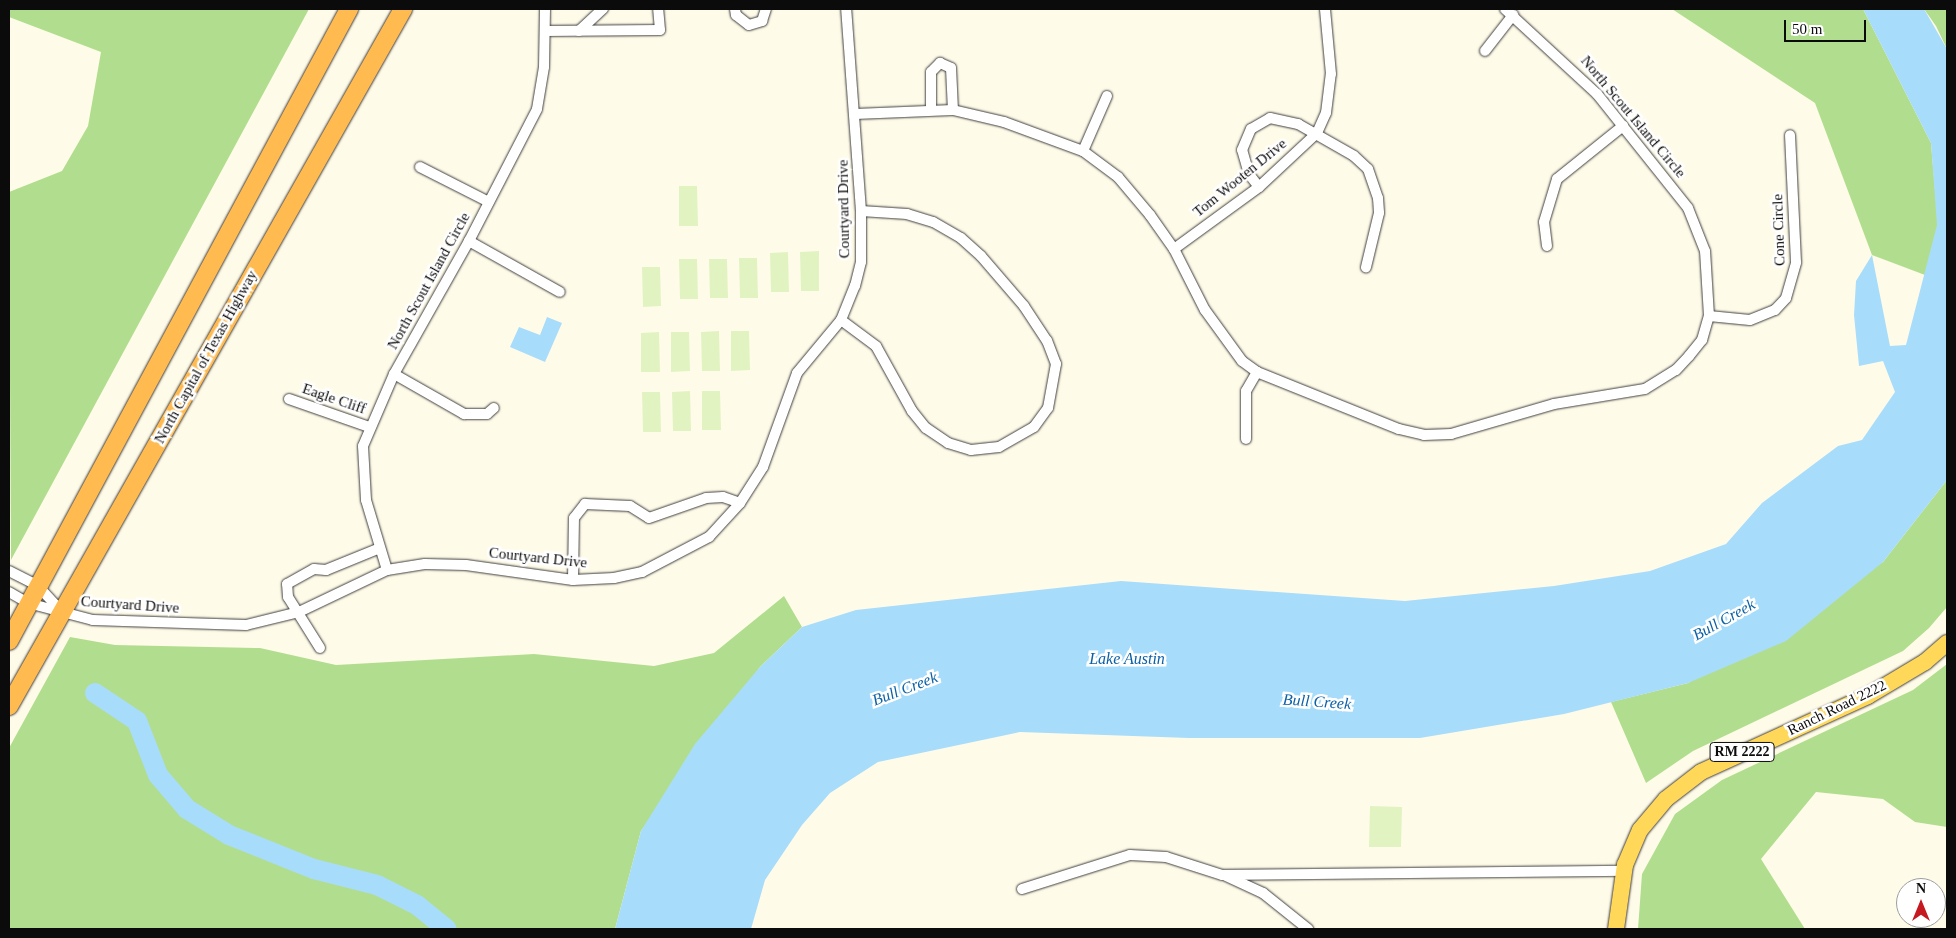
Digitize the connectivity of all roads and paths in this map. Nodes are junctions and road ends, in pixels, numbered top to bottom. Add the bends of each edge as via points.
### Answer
1 (342, 9) edge
2 (349, 9) edge
3 (403, 9) edge
4 (414, 9) edge
5 (545, 9) edge
6 (602, 9) edge
7 (658, 9) edge
8 (735, 9) edge
9 (766, 9) edge
10 (846, 9) edge
11 (1325, 9) edge
12 (1509, 12) edge
13 (545, 31) junction
14 (579, 31) junction
15 (330, 43) junction
16 (381, 51) junction
17 (1485, 51) dead end
18 (1106, 96) dead end
19 (930, 109) junction
20 (953, 110) junction
21 (855, 114) junction
22 (1622, 126) junction
23 (1317, 133) junction
24 (1790, 135) dead end
25 (1083, 151) junction
26 (420, 167) dead end
27 (1258, 187) junction
28 (489, 202) junction
29 (861, 212) junction
30 (469, 241) junction
31 (1547, 246) dead end
32 (1174, 249) junction
33 (1366, 267) dead end
34 (560, 292) dead end
35 (1709, 316) junction
36 (841, 320) junction
37 (1257, 372) junction
38 (394, 374) junction
39 (289, 399) dead end
40 (494, 408) dead end
41 (369, 427) junction
42 (1246, 439) dead end
43 (740, 503) junction
44 (380, 548) junction
45 (387, 570) junction
46 (9, 571) edge
47 (574, 580) junction
48 (37, 585) junction
49 (9, 592) edge
50 (28, 603) junction
51 (299, 612) junction
52 (63, 613) junction
53 (9, 640) edge
54 (1947, 643) edge
55 (320, 648) dead end
56 (9, 706) edge
57 (1623, 871) junction
58 (1222, 874) junction
59 (1022, 889) dead end
60 (1308, 929) edge
61 (1616, 929) edge

1 - 15 highway
2 - 15 highway
3 - 16 highway, North Capital of Texas Highway
4 - 16 highway
5 - 13 street, North Scout Island Circle
6 - 14 street
7 - 14 street via 660,30
8 - 9 street via 736,15 749,24 762,21
10 - 21 street, Courtyard Drive
11 - 23 street, Tom Wooten Drive via 1331,74 1326,113
12 - 17 street
12 - 22 street, North Scout Island Circle via 1568,62
13 - 14 street
13 - 28 street, North Scout Island Circle via 537,109
15 - 48 highway
16 - 52 highway, North Capital of Texas Highway
18 - 25 street
19 - 20 street, North Scout Island Circle
19 - 20 street via 931,72 940,62 951,68
19 - 21 street, North Scout Island Circle
20 - 25 street, North Scout Island Circle via 1004,122
21 - 29 street, Courtyard Drive
22 - 31 street via 1557,179 1544,222
22 - 35 street, North Scout Island Circle via 1688,208 1705,251
23 - 27 street, Tom Wooten Drive
23 - 27 street via 1298,124 1270,118 1251,129 1242,150 1246,168
23 - 33 street via 1354,156 1368,169 1374,183 1379,213
24 - 35 street, Cone Circle via 1796,262 1786,298 1775,310 1750,320
25 - 32 street, North Scout Island Circle via 1118,177
26 - 28 street
27 - 32 street, Tom Wooten Drive
28 - 30 street, North Scout Island Circle
29 - 36 street, Courtyard Drive via 861,262
29 - 36 street via 908,214 933,222 961,238 982,256 1024,306 1047,341 1056,364 1048,408 1034,427 999,447 971,450 948,443 926,428 912,411 876,346
30 - 34 street
30 - 38 street, North Scout Island Circle
32 - 37 street, North Scout Island Circle via 1205,310 1242,361
35 - 37 street, North Scout Island Circle via 1702,340 1689,356 1676,370 1645,389 1554,404 1451,434 1424,435 1399,429
36 - 43 street, Courtyard Drive via 797,373 763,467
37 - 42 street via 1246,391
38 - 40 street via 464,414 487,414
38 - 41 street, North Scout Island Circle
39 - 41 street, Eagle Cliff
41 - 44 street, North Scout Island Circle via 363,446 362,477
43 - 47 street, Courtyard Drive via 709,537 642,572 614,578
43 - 47 street via 723,497 706,498 649,518 630,506 585,504 574,518
44 - 45 street, North Scout Island Circle
44 - 51 street via 326,570 314,569 287,584 288,597
45 - 47 street, Courtyard Drive via 425,564 466,565
45 - 51 street, Courtyard Drive
46 - 48 street
48 - 50 highway
48 - 52 street
49 - 50 street, Courtyard Drive
50 - 52 street, Courtyard Drive
50 - 53 highway
51 - 52 street, Courtyard Drive via 246,625 134,623
51 - 55 street
52 - 56 highway, North Capital of Texas Highway
54 - 57 main road, Ranch Road 2222 / RM 2222 via 1925,662 1868,696 1701,772 1666,799 1640,830
57 - 58 street
57 - 61 main road, Ranch Road 2222 / RM 2222
58 - 59 street via 1166,857 1130,855
58 - 60 street via 1263,892

